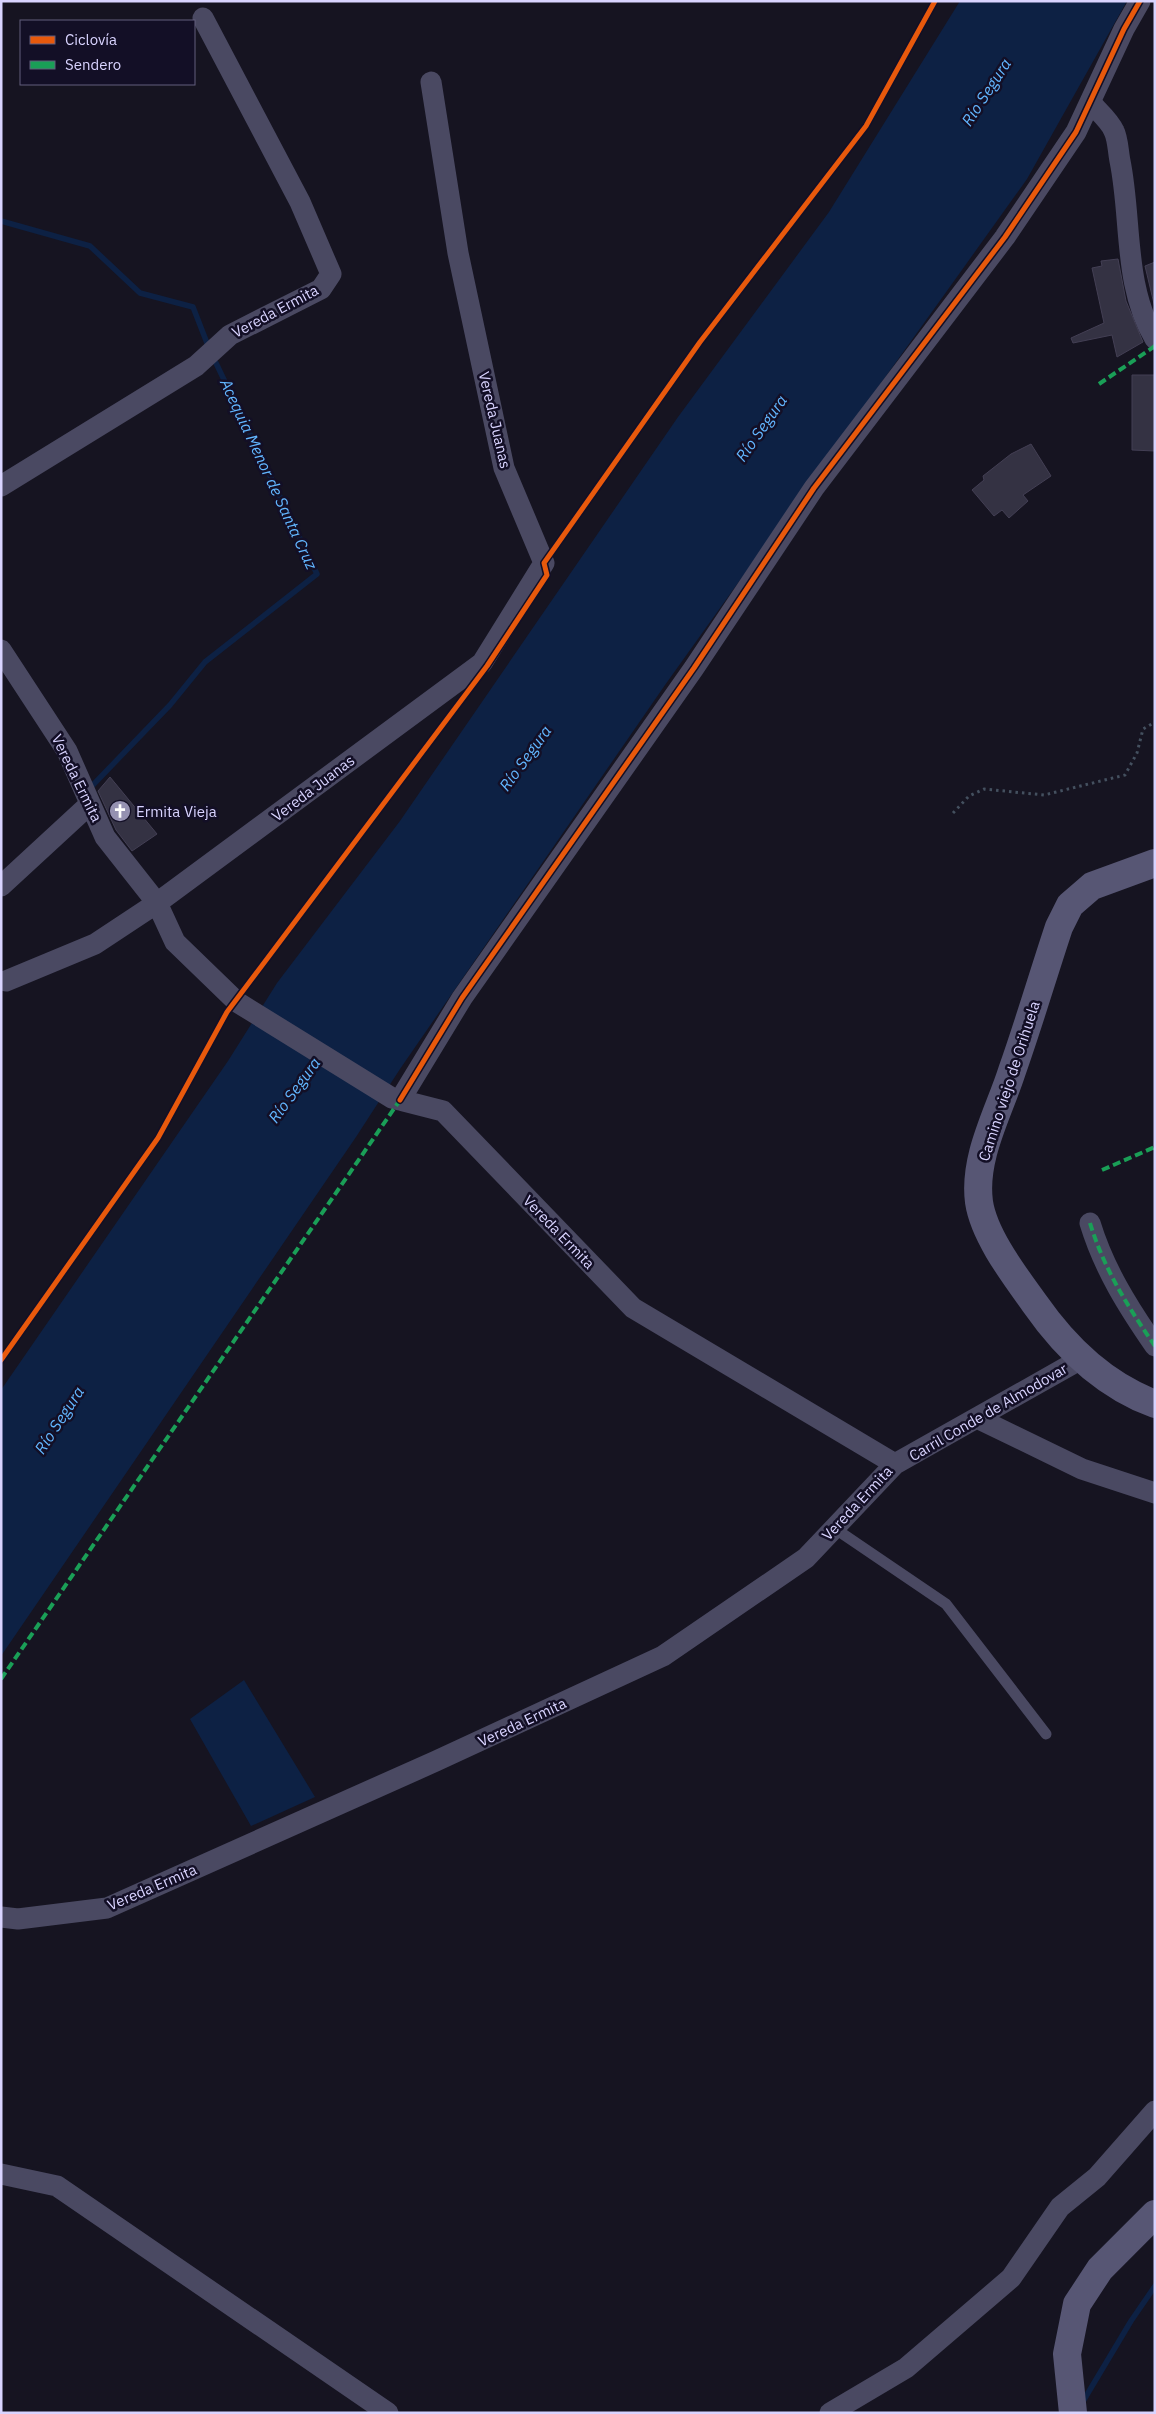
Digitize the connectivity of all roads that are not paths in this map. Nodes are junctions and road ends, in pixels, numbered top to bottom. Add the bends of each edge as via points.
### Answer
1 (1140, 1) edge
2 (203, 18) dead end
3 (431, 82) dead end
4 (1090, 102) junction
5 (1155, 339) edge
6 (1, 486) edge
7 (1, 650) edge
8 (90, 804) junction
9 (1155, 863) edge
10 (1, 886) edge
11 (157, 903) junction
12 (6, 981) dead end
13 (396, 1099) junction
14 (1090, 1223) dead end
15 (1155, 1346) edge
16 (1081, 1359) junction
17 (1155, 1404) edge
18 (977, 1418) junction
19 (895, 1464) junction
20 (1155, 1493) edge
21 (834, 1528) junction
22 (1046, 1734) dead end
23 (1, 1917) edge
24 (1155, 2110) edge
25 (1, 2174) edge
26 (1155, 2214) edge
27 (388, 2413) edge
28 (830, 2413) edge
29 (1073, 2413) edge

1 - 4 street
2 - 6 street, Vereda Ermita via 300,202 331,274 321,289 230,335 196,366
3 - 11 street, Vereda Juanas via 458,253 504,468 544,563 482,663
4 - 5 street via 1114,130 1124,182 1136,293
4 - 13 street via 1076,132 1005,237 814,488 694,668 462,998
7 - 8 street, Vereda Ermita via 67,752
8 - 10 street
8 - 11 street, Vereda Ermita via 105,837
9 - 16 main road, Camino viejo de Orihuela via 1092,886 1070,905 1059,927 987,1141 978,1177 979,1203 985,1223 1011,1269 1052,1328
11 - 12 street via 95,944
11 - 13 street, Vereda Ermita via 175,942 237,1002
13 - 19 street, Vereda Ermita via 443,1111 633,1308
14 - 15 street via 1099,1253 1116,1288
16 - 17 main road, Camino viejo de Orihuela via 1116,1385
16 - 18 street, Carril Conde de Almodovar
18 - 19 street, Carril Conde de Almodovar
18 - 20 street via 1082,1469
19 - 21 street, Vereda Ermita
21 - 22 lane via 946,1604
21 - 23 street, Vereda Ermita via 806,1558 663,1656 107,1908 18,1919
24 - 28 street via 1097,2177 1060,2207 1011,2278 906,2368
25 - 27 street via 57,2186
26 - 29 main road via 1100,2269 1077,2304 1068,2354

